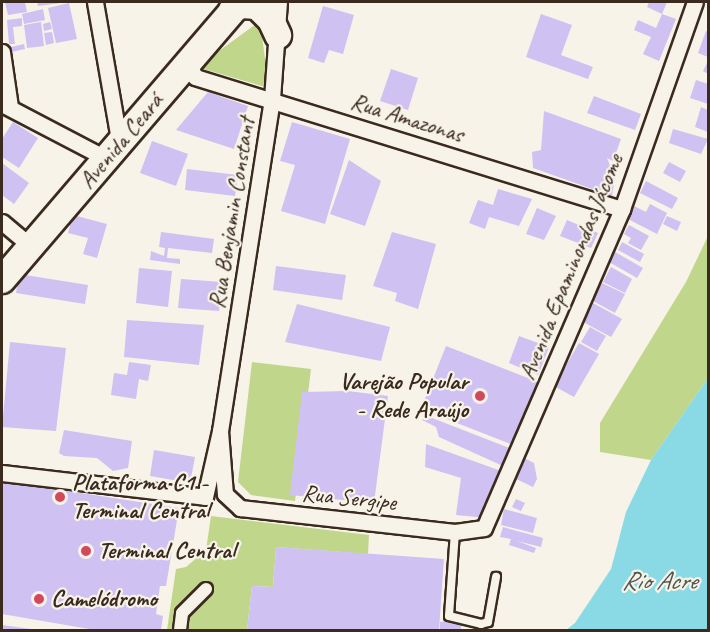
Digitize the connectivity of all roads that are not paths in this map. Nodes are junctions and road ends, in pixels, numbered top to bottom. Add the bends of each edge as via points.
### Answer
1 (95, 2) edge
2 (279, 2) edge
3 (695, 2) edge
4 (236, 6) edge
5 (278, 35) junction
6 (2, 52) edge
7 (187, 61) junction
8 (272, 99) junction
9 (6, 106) edge
10 (114, 152) junction
11 (622, 209) junction
12 (2, 222) edge
13 (31, 246) junction
14 (2, 280) edge
15 (220, 431) junction
16 (2, 473) edge
17 (229, 501) joint
18 (461, 532) junction
19 (496, 577) dead end
20 (206, 589) dead end
21 (180, 630) edge

1 - 10 street
2 - 5 street, Rua Benjamin Constant
3 - 11 street, Avenida Epaminondas Jácome
4 - 5 main road via 257,6 271,20
4 - 7 main road, Avenida Ceará
5 - 8 street, Rua Benjamin Constant
6 - 9 street
7 - 8 street, Rua Amazonas via 195,77
7 - 10 main road, Avenida Ceará
8 - 11 street, Rua Amazonas
8 - 15 street, Rua Benjamin Constant
9 - 10 street
10 - 13 main road, Avenida Ceará
11 - 18 street, Avenida Epaminondas Jácome via 490,522 484,528
12 - 13 street
13 - 14 main road, Avenida Ceará
15 - 16 street, Rua Benjamin Constant via 205,497
15 - 17 street, Rua Benjamin Constant via 224,486
17 - 18 street, Rua Sergipe via 240,508
18 - 19 lane via 449,616 481,624 488,622 494,608
20 - 21 street via 182,613

